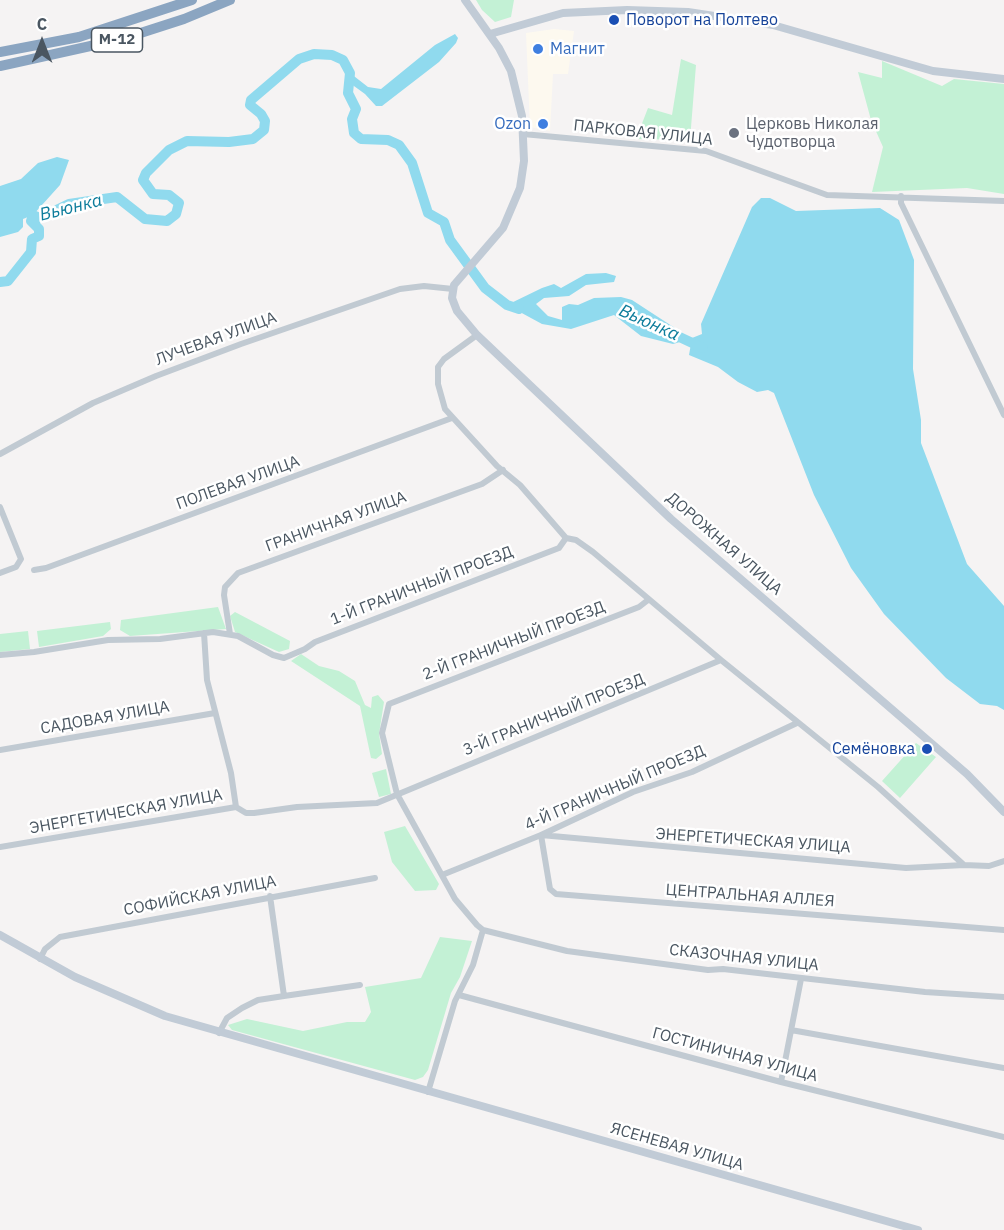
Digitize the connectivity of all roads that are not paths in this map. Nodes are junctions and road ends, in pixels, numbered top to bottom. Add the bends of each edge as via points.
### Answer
1 (192, 0) edge
2 (231, 0) edge
3 (465, 0) edge
4 (490, 34) junction
5 (0, 52) edge
6 (0, 66) edge
7 (1004, 80) edge
8 (523, 134) junction
9 (902, 196) junction
10 (1004, 201) edge
11 (453, 289) junction
12 (477, 335) junction
13 (1004, 415) edge
14 (452, 418) junction
15 (0, 454) edge
16 (503, 470) junction
17 (0, 507) edge
18 (566, 538) junction
19 (34, 570) dead end
20 (0, 573) edge
21 (648, 600) junction
22 (204, 633) junction
23 (230, 634) junction
24 (0, 655) edge
25 (721, 660) junction
26 (215, 712) junction
27 (797, 723) junction
28 (0, 750) edge
29 (397, 794) junction
30 (236, 807) junction
31 (1004, 812) edge
32 (540, 835) junction
33 (0, 847) edge
34 (1004, 861) edge
35 (964, 865) junction
36 (442, 874) junction
37 (375, 878) dead end
38 (270, 896) junction
39 (483, 930) junction
40 (1004, 930) edge
41 (0, 935) edge
42 (40, 959) junction
43 (801, 979) junction
44 (360, 985) dead end
45 (459, 995) junction
46 (284, 996) junction
47 (1004, 997) edge
48 (791, 1030) junction
49 (219, 1033) junction
50 (1004, 1068) edge
51 (781, 1082) junction
52 (428, 1092) junction
53 (1004, 1137) edge
54 (918, 1230) edge

1 - 5 highway, М-12 via 79,37
2 - 6 highway, М-12 via 122,39
3 - 4 main road
4 - 7 main road via 563,13 687,12 773,25 933,71
4 - 8 main road via 511,71
8 - 9 street, ПАРКОВАЯ УЛИЦА via 706,151 823,194
8 - 11 main road via 524,161 517,198 502,228
9 - 10 street, ПАРКОВАЯ УЛИЦА
9 - 13 street via 901,203
11 - 12 main road, ДОРОЖНАЯ УЛИЦА via 455,306
11 - 15 street, ЛУЧЕВАЯ УЛИЦА via 400,289 251,341 93,403
12 - 14 street via 438,367 436,377 442,403
12 - 31 main road, ДОРОЖНАЯ УЛИЦА via 664,512 958,767
14 - 16 street
14 - 19 street, ПОЛЕВАЯ УЛИЦА
16 - 18 street
16 - 23 street, ГРАНИЧНАЯ УЛИЦА via 482,484 238,573 224,595
17 - 20 street via 21,559 19,564
18 - 21 street via 583,544
18 - 23 street, 1-Й ГРАНИЧНЫЙ ПРОЕЗД via 559,548 315,642 284,658
21 - 25 street
21 - 29 street, 2-Й ГРАНИЧНЫЙ ПРОЕЗД via 639,607 389,704 382,733
22 - 23 street
22 - 24 street via 108,640
22 - 26 street via 207,680
25 - 27 street
25 - 29 street, 3-Й ГРАНИЧНЫЙ ПРОЕЗД
26 - 28 street, САДОВАЯ УЛИЦА
26 - 30 street
27 - 32 street, 4-Й ГРАНИЧНЫЙ ПРОЕЗД
27 - 35 street via 878,787
29 - 30 street, ЭНЕРГЕТИЧЕСКАЯ УЛИЦА via 366,805 254,813
29 - 36 street
30 - 33 street, ЭНЕРГЕТИЧЕСКАЯ УЛИЦА
32 - 35 street, ЭНЕРГЕТИЧЕСКАЯ УЛИЦА via 906,868
32 - 36 street, 4-Й ГРАНИЧНЫЙ ПРОЕЗД
32 - 40 street, ЦЕНТРАЛЬНАЯ АЛЛЕЯ via 550,889 556,894
34 - 35 street, ЭНЕРГЕТИЧЕСКАЯ УЛИЦА via 989,866
36 - 39 street via 455,899
37 - 38 street, СОФИЙСКАЯ УЛИЦА
38 - 42 street, СОФИЙСКАЯ УЛИЦА via 60,937
38 - 46 street
39 - 43 street, СКАЗОЧНАЯ УЛИЦА via 567,951
39 - 45 street
41 - 42 main road, ЯСЕНЕВАЯ УЛИЦА
42 - 49 main road, ЯСЕНЕВАЯ УЛИЦА via 147,1010
43 - 47 street, СКАЗОЧНАЯ УЛИЦА
43 - 48 street
44 - 46 street
45 - 51 street, ГОСТИНИЧНАЯ УЛИЦА
45 - 52 street
46 - 49 street via 258,1000 242,1008 227,1018
48 - 50 street
48 - 51 street
49 - 52 main road, ЯСЕНЕВАЯ УЛИЦА
51 - 53 street, ГОСТИНИЧНАЯ УЛИЦА
52 - 54 main road, ЯСЕНЕВАЯ УЛИЦА

